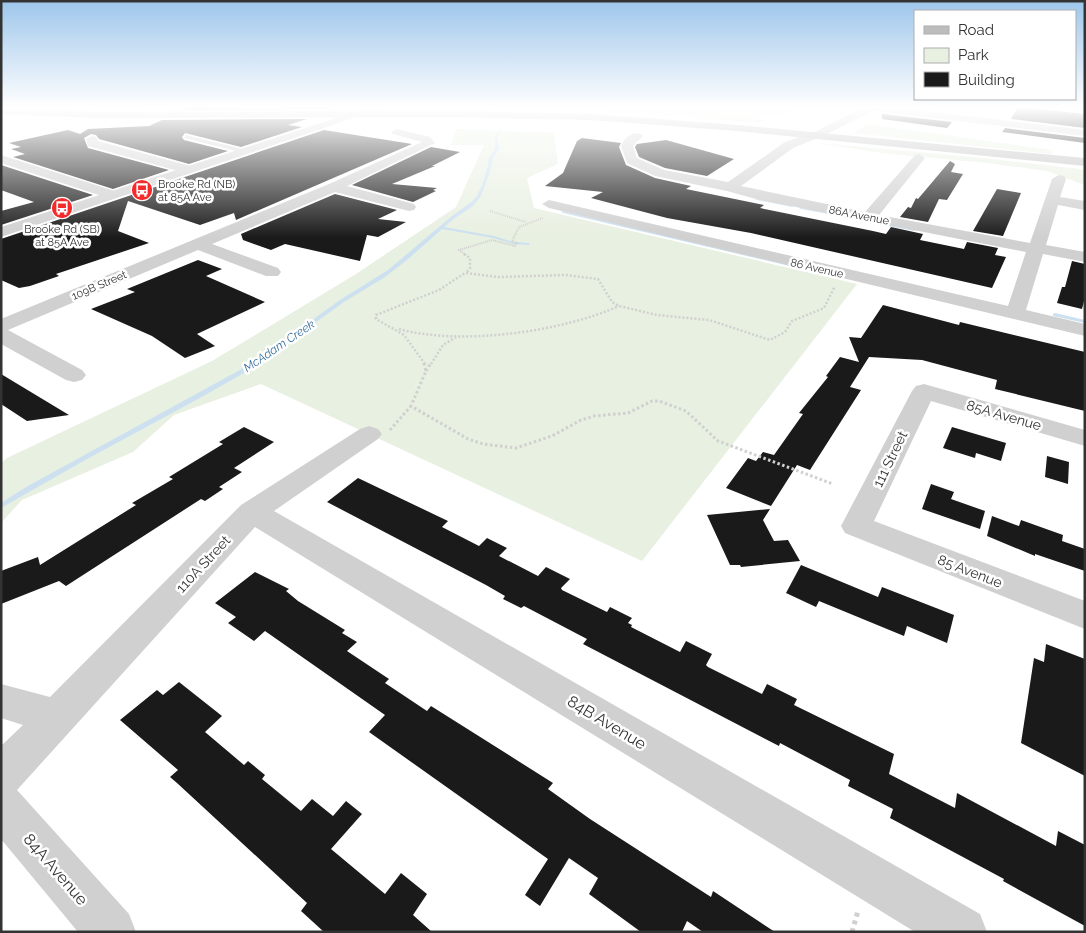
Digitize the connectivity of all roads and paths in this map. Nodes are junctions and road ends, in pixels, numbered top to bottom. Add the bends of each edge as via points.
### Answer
1 (119, 151) edge
2 (244, 151) edge
3 (415, 151) edge
4 (629, 151) edge
5 (780, 151) edge
6 (938, 151) edge
7 (958, 151) edge
8 (919, 158) dead end
9 (1, 159) edge
10 (1085, 162) edge
11 (1085, 166) edge
12 (189, 170) junction
13 (1059, 179) dead end
14 (334, 187) junction
15 (730, 187) junction
16 (113, 195) junction
17 (1053, 200) junction
18 (549, 204) dead end
19 (1085, 206) edge
20 (409, 207) dead end
21 (490, 211) dead end
22 (869, 217) junction
23 (1, 232) edge
24 (197, 244) junction
25 (1037, 248) junction
26 (1085, 257) edge
27 (272, 272) dead end
28 (466, 274) junction
29 (838, 282) dead end
30 (619, 306) junction
31 (1015, 314) junction
32 (1, 326) edge
33 (388, 326) junction
34 (1085, 330) edge
35 (1, 335) edge
36 (458, 336) junction
37 (426, 371) junction
38 (74, 375) dead end
39 (924, 391) joint
40 (411, 406) junction
41 (378, 433) joint
42 (1085, 438) edge
43 (833, 484) dead end
44 (252, 512) junction
45 (856, 526) joint
46 (1085, 615) edge
47 (1, 701) edge
48 (58, 718) junction
49 (1, 776) edge
50 (1, 805) edge
51 (859, 905) dead end
52 (111, 932) edge
53 (852, 932) edge
54 (962, 932) edge

1 - 12 street
2 - 12 street
3 - 14 street, 109B Street
4 - 15 street, 86A Avenue via 630,165
5 - 15 street
6 - 11 main road
7 - 10 main road
8 - 22 street
9 - 16 street
12 - 16 street
13 - 17 street
14 - 20 street
14 - 24 street, 109B Street
15 - 22 street, 86A Avenue
16 - 23 street
17 - 19 street
17 - 25 street
18 - 31 street, 86 Avenue
21 - 28 path via 525,222 513,235 516,245 492,240 459,250 470,258
22 - 25 street, 86A Avenue
24 - 27 street
24 - 32 street, 109B Street
25 - 26 street, 86A Avenue
25 - 31 street
28 - 30 path via 486,277 591,277 598,279 612,302
28 - 33 path via 439,290 376,315 376,319
29 - 30 path via 824,308 792,321 785,332 770,340 709,320 657,315
30 - 36 path via 593,317
31 - 34 street, 86 Avenue
33 - 36 path via 426,334
33 - 37 path via 404,335 424,361
35 - 38 street
36 - 37 path via 443,345
37 - 40 path
39 - 42 street, 85A Avenue
39 - 45 street, 111 Street
40 - 41 path
40 - 43 path via 468,439 516,448 552,436 581,420 628,413 652,401 659,401 686,412 718,441
41 - 44 street, 110A Street
44 - 48 street, 110A Street
44 - 54 street, 84B Avenue
45 - 46 street, 85 Avenue
47 - 48 street
48 - 49 street, 110A Street
50 - 52 street, 84A Avenue
51 - 53 path

